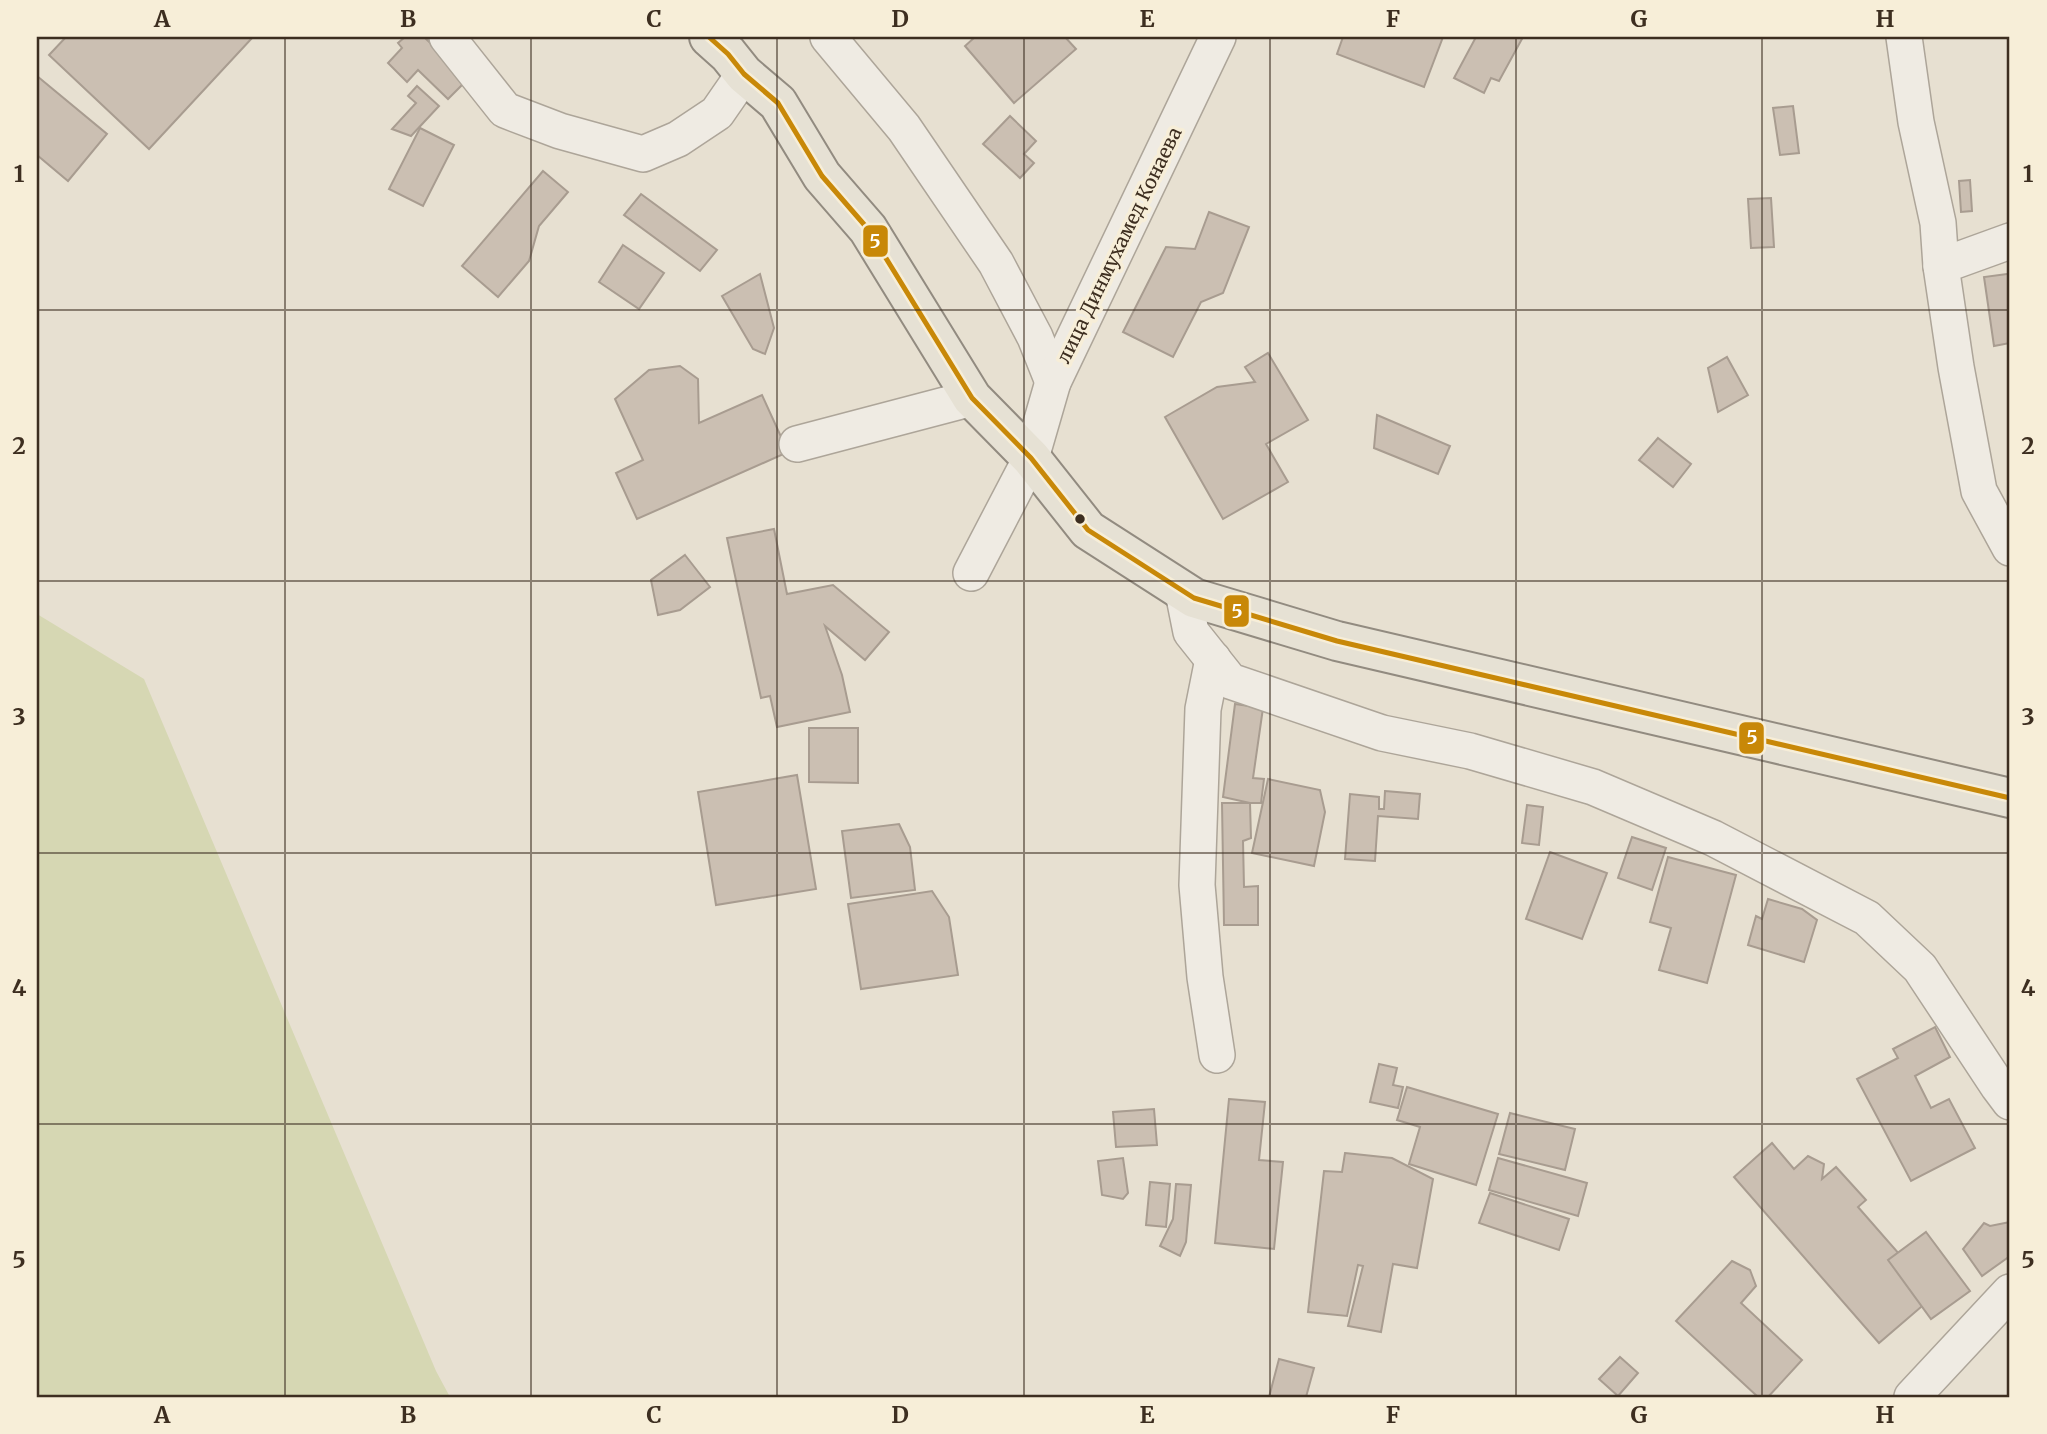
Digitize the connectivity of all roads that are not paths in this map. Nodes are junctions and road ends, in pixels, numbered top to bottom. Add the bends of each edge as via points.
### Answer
1 (447, 37) edge
2 (828, 37) edge
3 (1219, 37) edge
4 (1904, 37) edge
5 (732, 50) edge
6 (2010, 241) edge
7 (1941, 266) junction
8 (1053, 382) junction
9 (972, 398) junction
10 (797, 444) dead end
11 (1031, 458) junction
12 (2010, 548) edge
13 (971, 573) dead end
14 (1184, 592) junction
15 (1213, 659) junction
16 (2010, 798) edge
17 (1217, 1055) dead end
18 (2010, 1102) edge
19 (2010, 1292) edge
20 (1912, 1397) edge

1 - 5 street via 505,110 643,154 678,139 718,113
2 - 8 street via 904,128 996,263
3 - 8 street, лица Динмухамед Конаева
4 - 7 street via 1938,223
5 - 9 main road via 778,103 822,176 868,229
6 - 7 street
7 - 12 street via 1979,491
8 - 11 street, лица Динмухамед Конаева
9 - 10 street
9 - 11 main road
11 - 13 street, лица Динмухамед Конаева
11 - 14 main road via 1087,530
14 - 15 street via 1191,632
14 - 16 main road via 1337,641
15 - 17 street via 1203,709 1197,885
15 - 18 street via 1230,681 1382,733 1470,751 1593,787 1713,838 1867,918 1920,968
19 - 20 street

